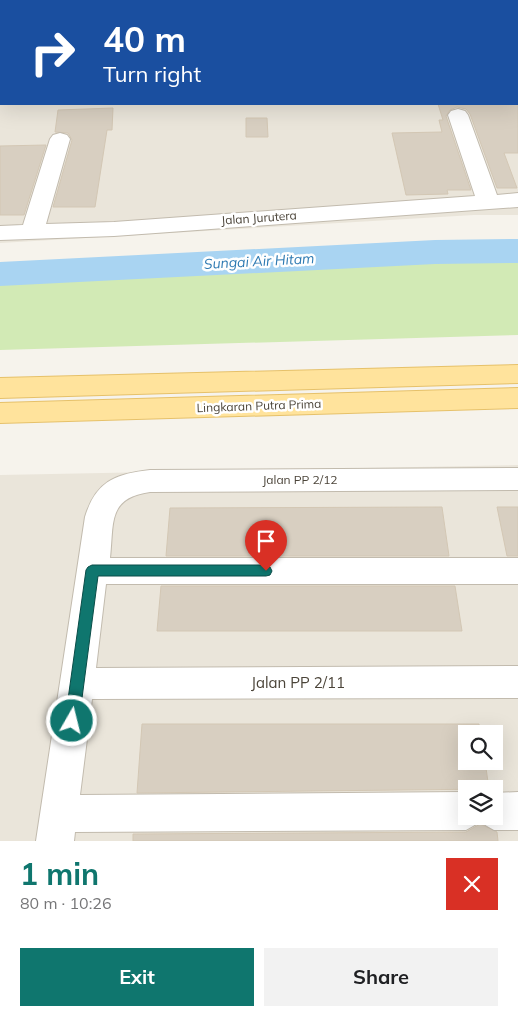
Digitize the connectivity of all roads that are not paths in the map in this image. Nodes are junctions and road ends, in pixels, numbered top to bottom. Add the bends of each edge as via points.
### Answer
1 (458, 115) dead end
2 (60, 139) dead end
3 (518, 200) edge
4 (488, 202) junction
5 (33, 231) junction
6 (0, 233) edge
7 (518, 374) edge
8 (0, 388) edge
9 (518, 398) edge
10 (0, 413) edge
11 (518, 479) edge
12 (92, 570) junction
13 (518, 571) edge
14 (518, 682) edge
15 (77, 684) junction
16 (503, 811) edge
17 (518, 811) edge
18 (458, 812) edge
19 (57, 828) edge

1 - 4 street
2 - 5 street
3 - 4 street, Jalan Jurutera
4 - 5 street, Jalan Jurutera via 114,229
5 - 6 street, Jalan Jurutera
7 - 8 main road, Lingkaran Putra Prima
9 - 10 main road, Lingkaran Putra Prima
11 - 12 street, Jalan PP 2/12 via 128,483 117,489 102,505
12 - 13 street
12 - 15 street, Jalan PP 2/12
14 - 15 street, Jalan PP 2/11
15 - 19 street, Jalan PP 2/12
16 - 17 street
18 - 19 street

